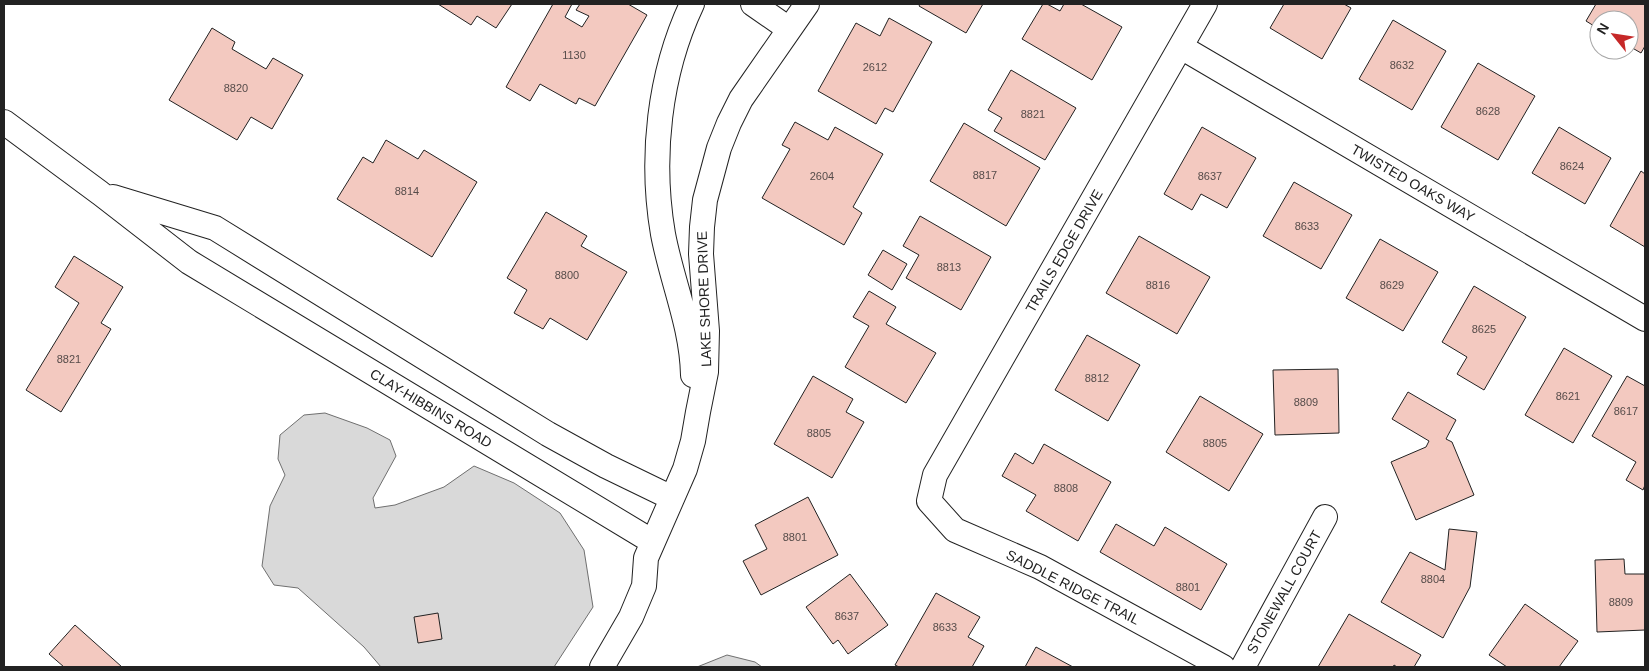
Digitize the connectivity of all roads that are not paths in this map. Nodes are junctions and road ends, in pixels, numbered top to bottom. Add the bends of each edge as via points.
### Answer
1 (692, 4) edge
2 (753, 4) edge
3 (806, 4) edge
4 (1205, 4) edge
5 (789, 29) junction
6 (1181, 47) junction
7 (4, 122) edge
8 (100, 193) junction
9 (1645, 319) edge
10 (698, 412) junction
11 (672, 498) junction
12 (929, 501) joint
13 (1326, 517) dead end
14 (653, 542) junction
15 (602, 667) edge
16 (1222, 667) edge
17 (1243, 667) edge

1 - 10 street, LAKE SHORE DRIVE via 669,70 662,102 658,168 664,235 689,339
2 - 5 street
3 - 5 street, LAKE SHORE DRIVE
4 - 6 street, TRAILS EDGE DRIVE
5 - 10 street, LAKE SHORE DRIVE via 741,99 711,174 701,245 707,331 706,372
6 - 9 street, TWISTED OAKS WAY
6 - 12 street, TRAILS EDGE DRIVE via 935,475
7 - 8 street, CLAY-HIBBINS ROAD
8 - 11 street, CLAY-HIBBINS ROAD via 215,228 548,434
8 - 14 street, CLAY-HIBBINS ROAD via 189,262
10 - 11 street, LAKE SHORE DRIVE via 688,460
11 - 14 street, LAKE SHORE DRIVE
12 - 16 street, SADDLE RIDGE TRAIL via 955,530 1040,567
13 - 17 street, STONEWALL COURT
14 - 15 street via 646,558 644,586 631,617

